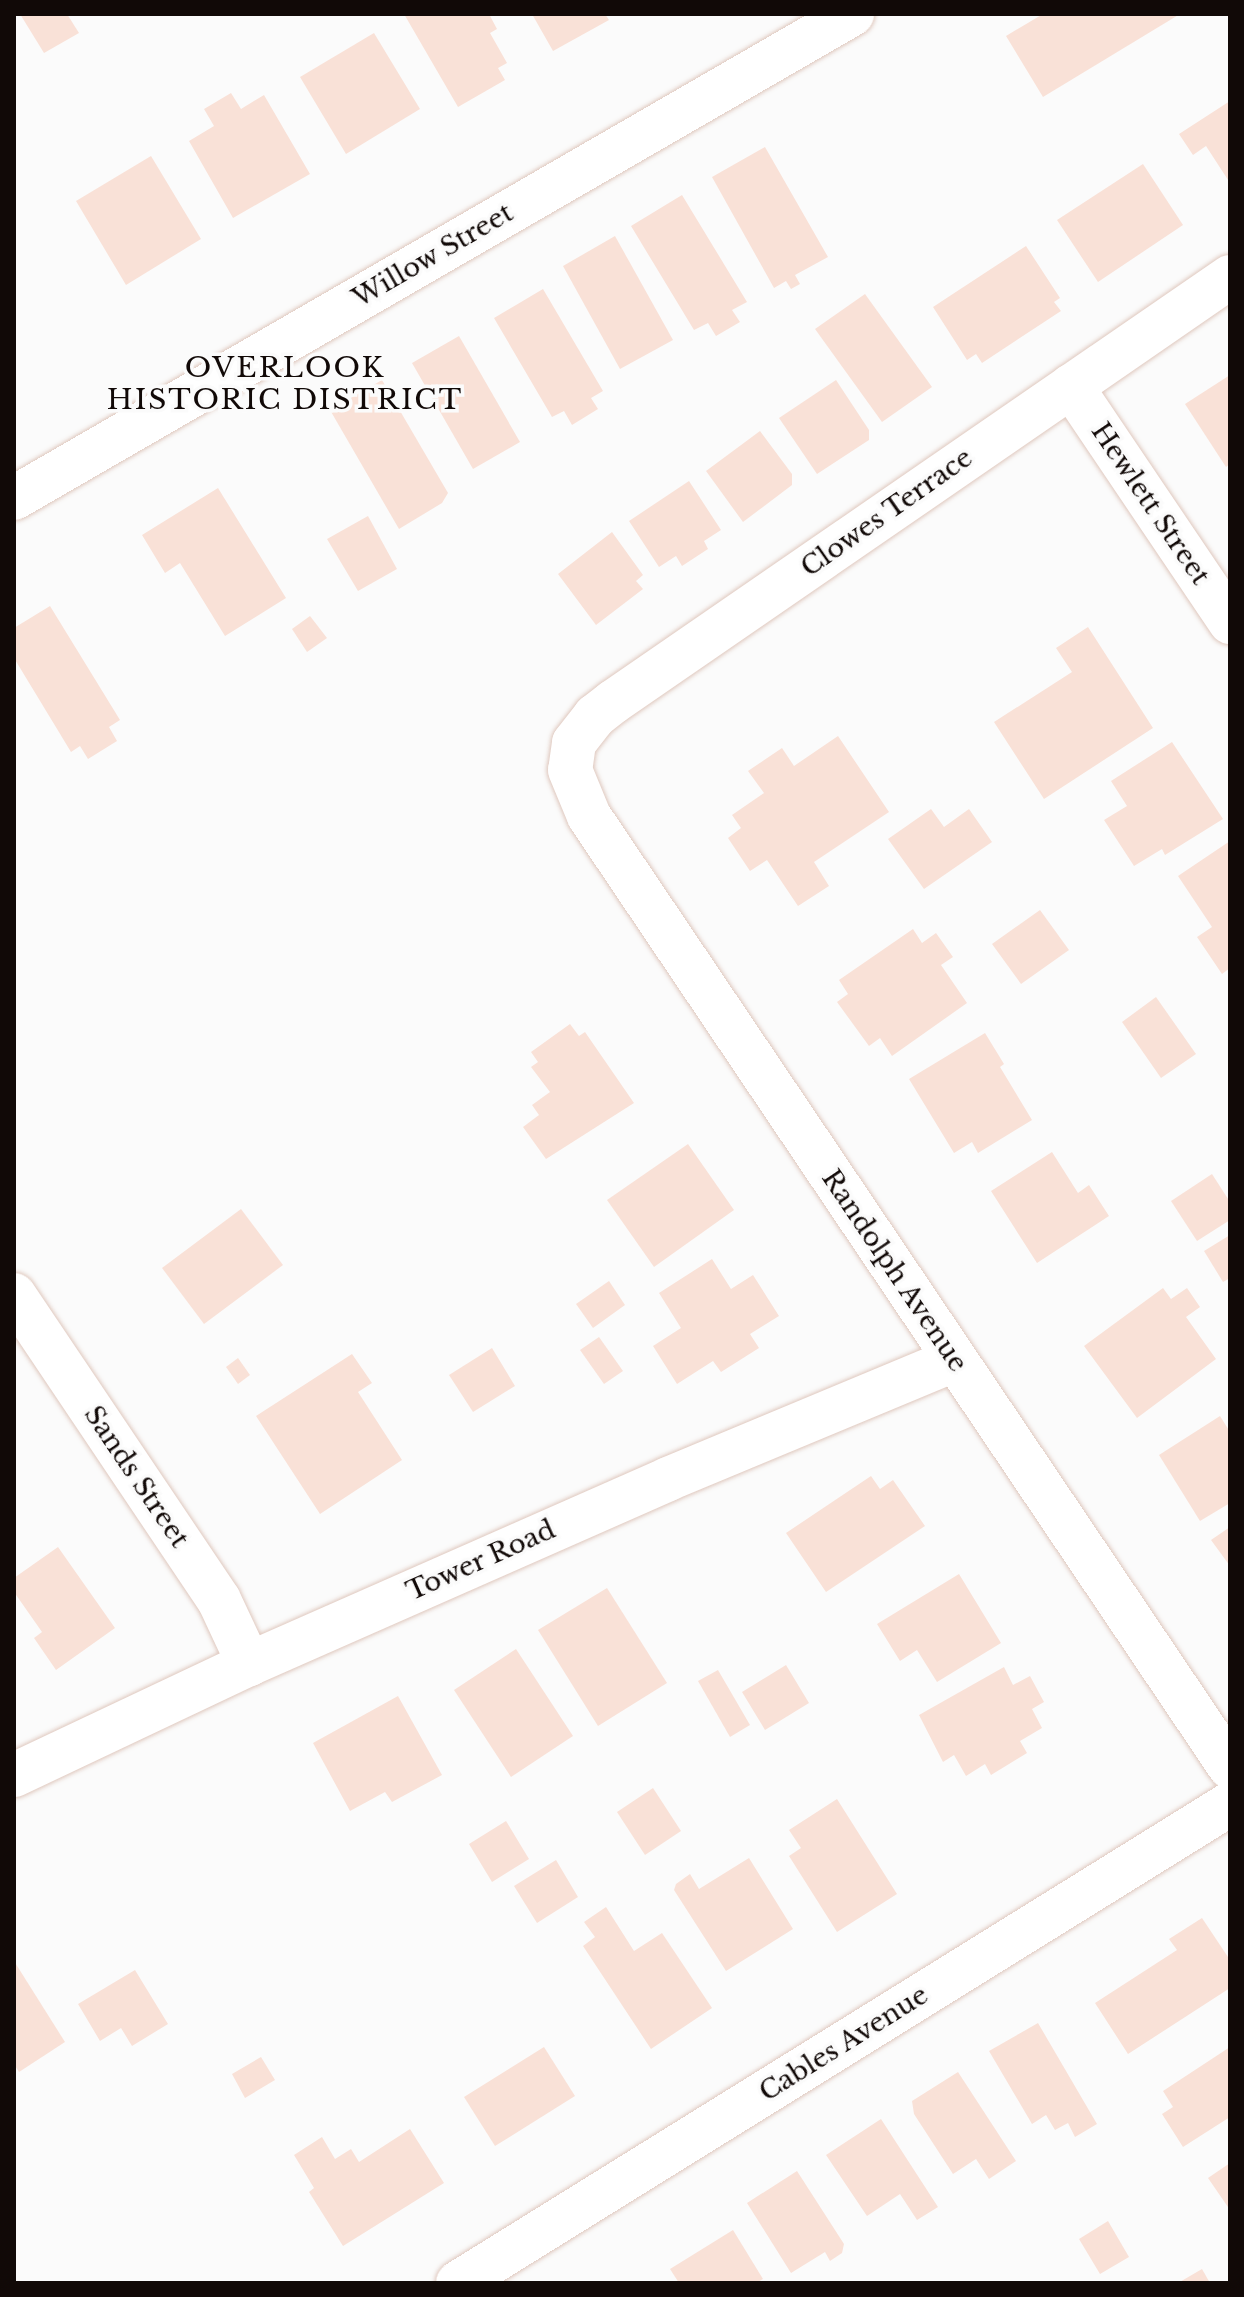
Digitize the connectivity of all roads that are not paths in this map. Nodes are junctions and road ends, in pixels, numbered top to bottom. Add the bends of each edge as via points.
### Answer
1 (852, 14) edge
2 (1230, 277) edge
3 (1071, 386) junction
4 (14, 498) edge
5 (1230, 622) edge
6 (570, 770) joint
7 (14, 1295) edge
8 (954, 1360) junction
9 (249, 1664) junction
10 (1230, 1767) edge
11 (14, 1775) edge
12 (1230, 1804) edge
13 (458, 2283) edge

1 - 4 street, Willow Street
2 - 3 street, Clowes Terrace
3 - 5 street, Hewlett Street
3 - 6 street, Clowes Terrace via 613,702 574,743
6 - 8 street, Randolph Avenue via 589,816
7 - 9 street, Sands Street via 219,1600
8 - 9 street, Tower Road
8 - 10 street, Randolph Avenue
9 - 11 street, Tower Road
12 - 13 street, Cables Avenue

